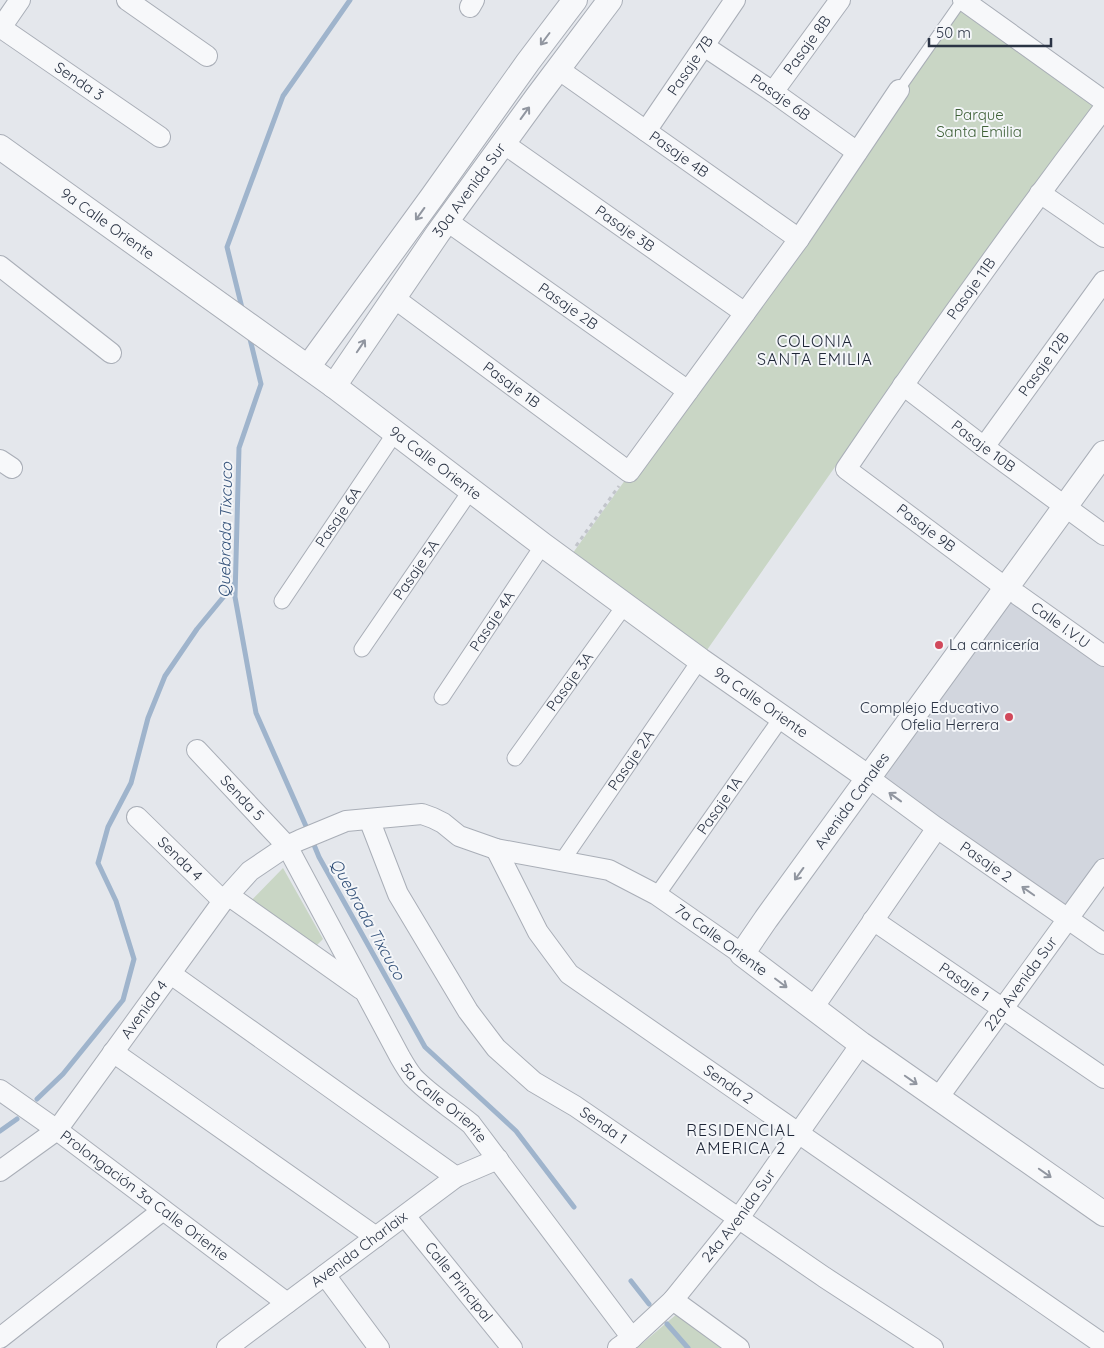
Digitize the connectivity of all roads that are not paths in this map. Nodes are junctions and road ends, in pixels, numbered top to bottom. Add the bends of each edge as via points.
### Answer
1 (20, 0) edge
2 (127, 0) edge
3 (575, 0) edge
4 (610, 0) edge
5 (735, 0) edge
6 (840, 0) edge
7 (962, 0) edge
8 (0, 28) edge
9 (704, 46) junction
10 (207, 56) dead end
11 (558, 69) junction
12 (899, 90) joint
13 (773, 92) junction
14 (1104, 101) edge
15 (1104, 108) edge
16 (646, 131) junction
17 (160, 137) dead end
18 (504, 143) junction
19 (0, 147) edge
20 (857, 152) junction
21 (444, 181) junction
22 (1040, 192) junction
23 (464, 197) junction
24 (447, 220) junction
25 (1104, 237) edge
26 (799, 239) junction
27 (0, 266) edge
28 (1104, 281) edge
29 (394, 298) junction
30 (745, 314) junction
31 (111, 353) dead end
32 (308, 367) junction
33 (903, 385) junction
34 (334, 386) junction
35 (688, 391) junction
36 (395, 433) junction
37 (984, 446) junction
38 (1104, 453) edge
39 (846, 469) joint
40 (471, 490) junction
41 (1065, 507) junction
42 (1104, 535) edge
43 (543, 545) junction
44 (1012, 592) junction
45 (282, 601) dead end
46 (625, 605) junction
47 (362, 649) dead end
48 (1104, 656) edge
49 (700, 660) junction
50 (442, 697) dead end
51 (782, 717) junction
52 (196, 750) dead end
53 (515, 758) dead end
54 (869, 778) junction
55 (137, 817) dead end
56 (369, 819) junction
57 (937, 828) junction
58 (302, 840) junction
59 (496, 849) junction
60 (562, 861) junction
61 (1104, 869) edge
62 (657, 895) junction
63 (226, 898) junction
64 (1068, 919) junction
65 (873, 920) junction
66 (1104, 944) edge
67 (742, 954) junction
68 (170, 974) junction
69 (365, 992) junction
70 (813, 1008) junction
71 (1003, 1009) junction
72 (861, 1044) junction
73 (117, 1047) junction
74 (1104, 1078) edge
75 (0, 1090) edge
76 (938, 1098) junction
77 (57, 1130) junction
78 (798, 1132) junction
79 (498, 1160) junction
80 (0, 1170) edge
81 (456, 1177) junction
82 (163, 1210) junction
83 (1104, 1214) edge
84 (405, 1216) junction
85 (739, 1218) junction
86 (376, 1237) junction
87 (325, 1275) junction
88 (673, 1300) junction
89 (287, 1304) junction
90 (0, 1338) edge
91 (625, 1343) edge
92 (1104, 1345) edge
93 (227, 1348) edge
94 (379, 1348) edge
95 (512, 1348) edge
96 (739, 1348) edge
97 (933, 1348) edge

1 - 8 street
2 - 10 street
3 -> 21 street, 30a Avenida Sur
4 - 11 street, 30a Avenida Sur
5 - 9 street, Pasaje 7B
6 - 13 street, Pasaje 8B
7 - 12 lane
7 - 14 street
8 - 17 street, Senda 3
9 - 13 street, Pasaje 6B
9 - 16 street, Pasaje 7B
11 - 16 street, Pasaje 4B
18 -> 11 street, 30a Avenida Sur
12 - 20 street
13 - 20 street, Pasaje 6B
15 - 22 street, Pasaje 11B
16 - 26 street, Pasaje 4B
18 - 23 street, 30a Avenida Sur
18 - 30 street, Pasaje 3B
19 - 32 street, 9a Calle Oriente
20 - 26 street
21 - 23 street
21 -> 32 street, 30a Avenida Sur
22 - 25 street
22 - 33 street, Pasaje 11B
23 - 24 street, 30a Avenida Sur
24 - 29 street, 30a Avenida Sur
24 - 35 street, Pasaje 2B
26 - 30 street
27 - 31 street
28 - 37 street, Pasaje 12B
34 -> 29 street, 30a Avenida Sur
29 - 35 street, Pasaje 1B via 629,472
30 - 35 street
32 - 34 street, 9a Calle Oriente
33 - 37 street, Pasaje 10B
33 - 39 street, Pasaje 11B
34 - 36 street, 9a Calle Oriente
36 - 40 street, 9a Calle Oriente
36 - 45 street, Pasaje 6A
37 - 41 street, Pasaje 10B
38 - 41 street, Avenida Canales
39 - 44 street, Pasaje 9B
40 - 43 street, 9a Calle Oriente
40 - 47 street, Pasaje 5A
41 - 42 street, Pasaje 10B
41 - 44 street, Avenida Canales
43 - 46 street, 9a Calle Oriente
43 - 50 street, Pasaje 4A
44 - 48 street, Calle I.V.U
44 - 54 street, Avenida Canales
46 - 49 street, 9a Calle Oriente
46 - 53 street, Pasaje 3A
49 - 51 street, 9a Calle Oriente
49 - 60 street, Pasaje 2A
51 - 54 street, 9a Calle Oriente
51 - 62 street, Pasaje 1A
52 - 58 street, Senda 5
57 -> 54 street, Pasaje 2
54 -> 67 street, Avenida Canales
55 - 63 street, Senda 4
56 - 58 street, 7a Calle Oriente via 346,821
56 - 59 street, 7a Calle Oriente via 422,814 443,823 459,836
56 - 85 street, Senda 1 via 398,894 468,1011 496,1048 534,1082 575,1106
64 -> 57 street, Pasaje 2
57 - 65 street
58 - 63 street, Avenida 4 via 250,871
58 - 69 street, 5a Calle Oriente
59 - 60 street, 7a Calle Oriente
59 - 78 street, Senda 2 via 538,932 569,974
60 - 62 street, 7a Calle Oriente via 608,870
61 - 64 street, 22a Avenida Sur
62 - 67 street, 7a Calle Oriente
63 - 68 street, Avenida 4
63 - 69 street, Senda 4
64 - 66 street, Pasaje 2
64 - 71 street, 22a Avenida Sur
65 - 70 street
65 - 71 street, Pasaje 1
67 -> 70 street, 7a Calle Oriente
68 - 73 street, Avenida 4
68 - 81 street
69 - 79 street, 5a Calle Oriente via 412,1076 471,1124
70 - 72 street, 7a Calle Oriente
71 - 74 street, Pasaje 1
71 - 76 street, 22a Avenida Sur
72 -> 76 street, 7a Calle Oriente
72 - 78 street, 24a Avenida Sur
73 - 77 street, Avenida 4
73 - 86 street
75 - 77 street, Prolongación 3a Calle Oriente
76 -> 83 street, 7a Calle Oriente
77 - 80 street, Avenida 4
77 - 82 street, Prolongación 3a Calle Oriente
78 - 85 street, 24a Avenida Sur
78 - 92 street, Senda 2
79 - 81 street, Avenida Charlaix
79 - 91 street, 5a Calle Oriente
81 - 84 street, Avenida Charlaix
82 - 89 street, Prolongación 3a Calle Oriente
82 - 90 street
84 - 86 street, Avenida Charlaix
84 - 95 street, Calle Principal
85 - 88 street, 24a Avenida Sur
85 - 97 street, Senda 1
86 - 87 street, Avenida Charlaix
87 - 89 street, Avenida Charlaix
87 - 94 street
88 - 91 street, 24a Avenida Sur
88 - 96 street
89 - 93 street, Avenida Charlaix

